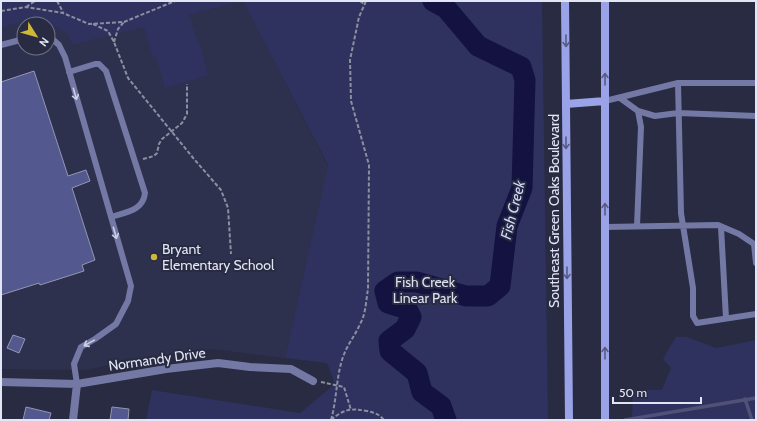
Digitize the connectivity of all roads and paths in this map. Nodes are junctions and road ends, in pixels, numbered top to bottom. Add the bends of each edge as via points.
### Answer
1 (35, 1) edge
2 (57, 1) edge
3 (175, 1) edge
4 (360, 1) edge
5 (565, 1) edge
6 (605, 1) edge
7 (365, 2) edge
8 (26, 7) junction
9 (1, 11) edge
10 (63, 13) junction
11 (124, 22) junction
12 (93, 24) junction
13 (16, 41) edge
14 (56, 42) edge
15 (114, 42) junction
16 (1, 46) edge
17 (69, 72) junction
18 (678, 83) junction
19 (756, 83) edge
20 (187, 84) dead end
21 (620, 98) junction
22 (605, 102) junction
23 (566, 104) junction
24 (638, 111) junction
25 (678, 113) junction
26 (756, 116) edge
27 (172, 132) junction
28 (134, 161) junction
29 (111, 217) junction
30 (683, 225) junction
31 (637, 226) junction
32 (605, 227) junction
33 (721, 227) junction
34 (231, 254) dead end
35 (756, 263) edge
36 (756, 306) edge
37 (756, 314) edge
38 (726, 318) junction
39 (313, 381) joint
40 (1, 382) edge
41 (77, 384) junction
42 (337, 385) junction
43 (350, 410) junction
44 (73, 420) edge
45 (331, 420) edge
46 (384, 420) edge
47 (569, 420) edge
48 (605, 420) edge

1 - 8 path
2 - 10 path
3 - 11 path
4 - 7 path
5 -> 23 main road, Southeast Green Oaks Boulevard
22 -> 6 main road
7 - 42 path via 359,16 350,60 351,101 369,165 368,289 361,323 347,345
8 - 9 path
8 - 10 path
10 - 12 path
11 - 12 path
11 - 15 path via 118,29
12 - 15 path via 108,31
13 - 16 lane
14 - 17 lane
15 - 27 path via 128,78
17 - 28 lane via 95,64 99,64 106,71
17 -> 29 lane
18 - 19 lane
18 - 21 lane
18 - 25 lane
20 - 27 path via 187,114
21 - 22 lane
21 - 24 lane
22 - 23 main road
32 -> 22 main road
23 -> 47 main road, Southeast Green Oaks Boulevard
24 - 25 lane via 655,116
24 - 31 lane via 641,127
25 - 26 lane
25 - 30 lane
27 - 28 path via 162,139 154,156
27 - 34 path via 221,190 228,208
28 - 29 lane via 145,193 144,199 137,208
29 -> 41 lane via 131,286 128,301 116,324 81,347 74,364
30 - 31 lane
30 - 33 lane
30 - 38 lane via 693,288 693,316 697,323
31 - 32 lane
48 -> 32 main road
33 - 35 lane via 739,234 754,244
33 - 38 lane
36 - 37 lane
37 - 38 lane
39 - 41 street, Normandy Drive via 291,369 218,363
39 - 42 path
40 - 41 street, Normandy Drive
41 - 44 street
42 - 43 path via 344,387
42 - 45 path
43 - 45 path
43 - 46 path via 378,414

